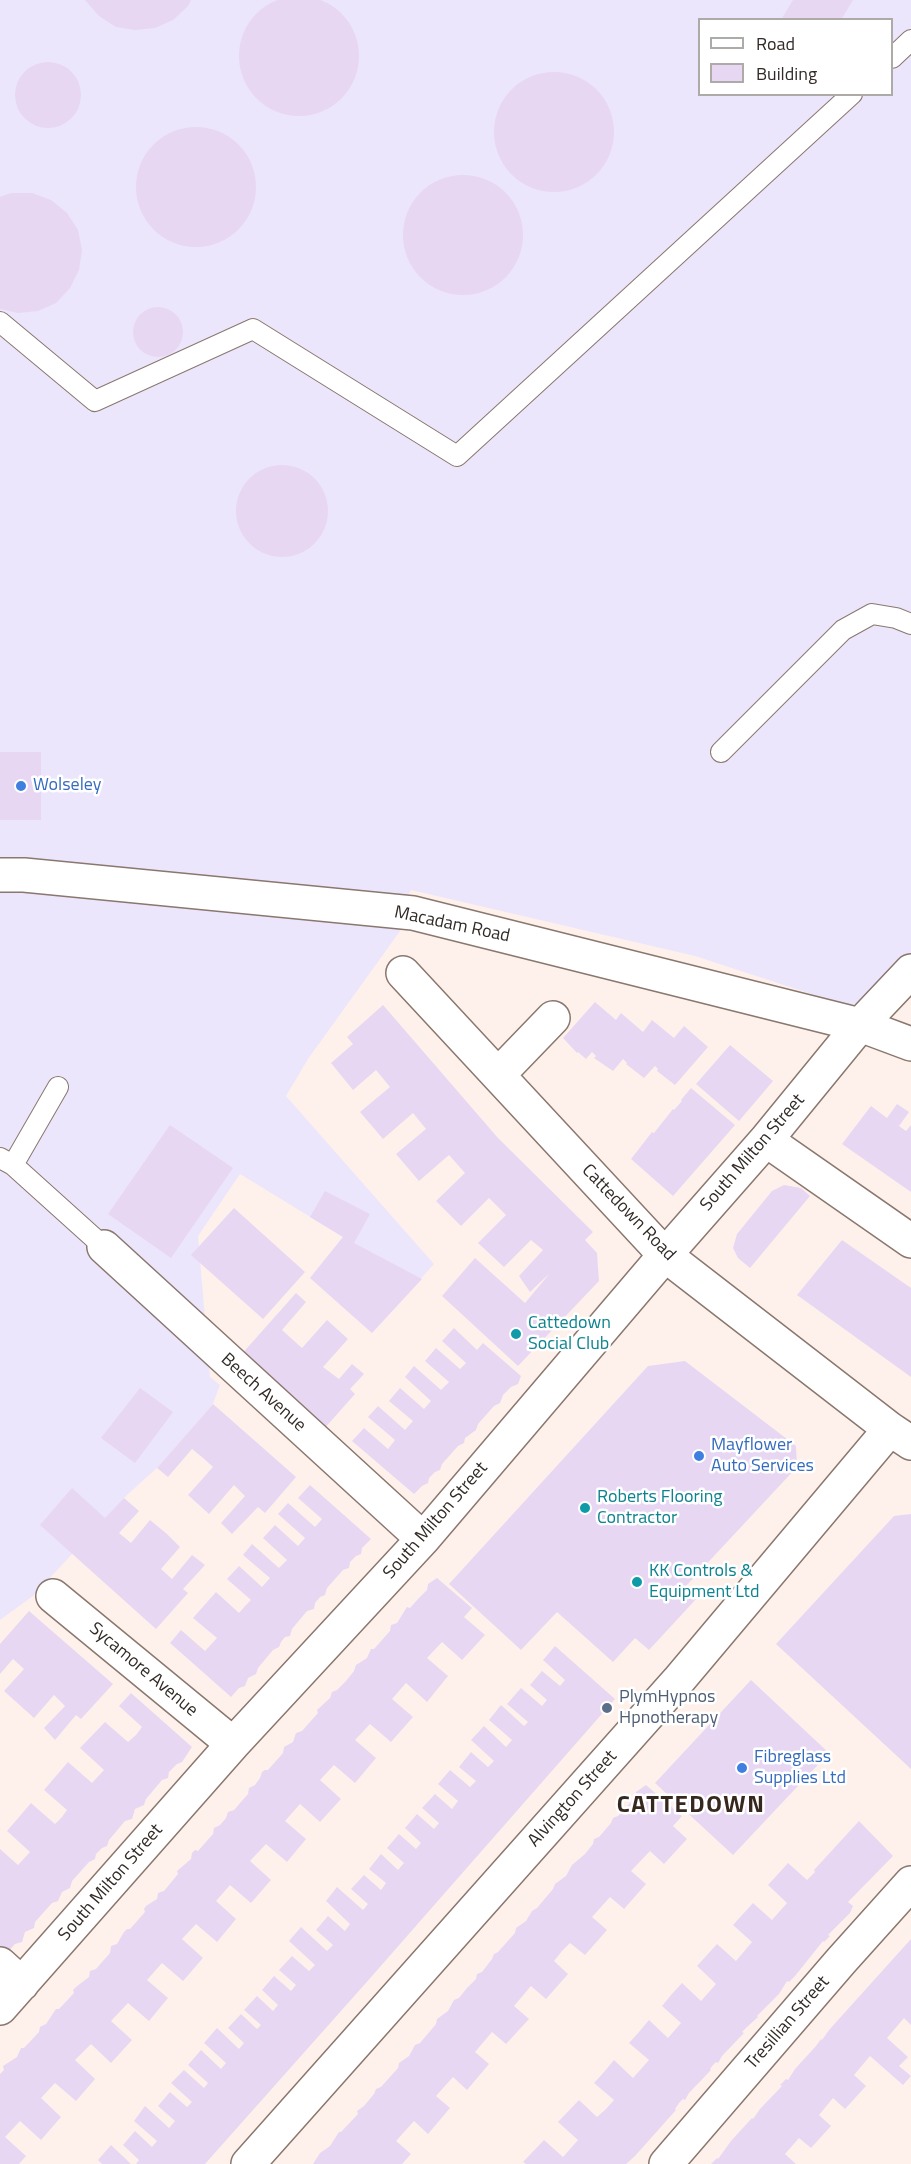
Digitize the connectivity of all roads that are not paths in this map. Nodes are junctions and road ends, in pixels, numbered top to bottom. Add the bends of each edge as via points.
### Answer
1 (911, 40) edge
2 (893, 56) edge
3 (850, 96) edge
4 (0, 322) edge
5 (911, 624) edge
6 (721, 752) dead end
7 (0, 875) edge
8 (911, 971) edge
9 (403, 973) dead end
10 (553, 1018) dead end
11 (860, 1025) junction
12 (911, 1044) edge
13 (498, 1075) junction
14 (58, 1087) dead end
15 (766, 1140) junction
16 (6, 1161) edge
17 (911, 1241) edge
18 (104, 1247) joint
19 (665, 1255) junction
20 (901, 1436) edge
21 (423, 1539) junction
22 (52, 1596) dead end
23 (233, 1744) junction
24 (911, 1883) edge
25 (7, 1985) edge
26 (248, 2164) edge
27 (666, 2164) edge

1 - 2 lane
3 - 4 lane via 457,456 253,330 96,401
5 - 6 lane via 872,614 843,630
7 - 11 street, Macadam Road via 413,913
8 - 11 street, South Milton Street
9 - 13 street, Cattedown Road
10 - 13 street
11 - 12 street, Macadam Road
11 - 15 street, South Milton Street
13 - 19 street, Cattedown Road
14 - 16 lane
15 - 17 street
15 - 19 street, South Milton Street
16 - 18 lane
18 - 21 street, Beech Avenue
19 - 20 street, Cattedown Road
19 - 21 street, South Milton Street
20 - 26 street, Alvington Street
21 - 23 street, South Milton Street
22 - 23 street, Sycamore Avenue
23 - 25 street, South Milton Street
24 - 27 street, Tresillian Street

